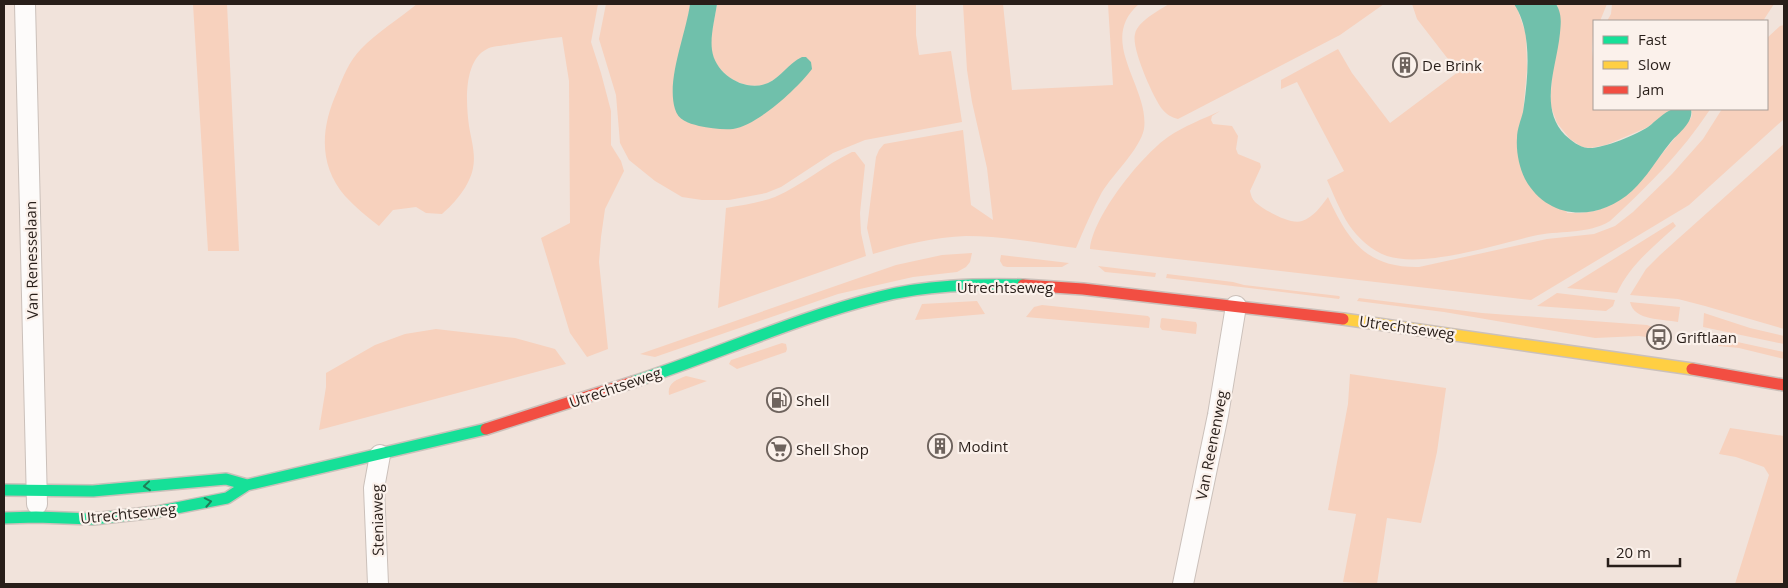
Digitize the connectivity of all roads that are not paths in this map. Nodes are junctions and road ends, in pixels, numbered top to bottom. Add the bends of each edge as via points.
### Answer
1 (25, 4) edge
2 (1236, 306) junction
3 (1784, 385) edge
4 (380, 456) junction
5 (247, 485) junction
6 (4, 490) edge
7 (37, 490) junction
8 (36, 517) junction
9 (4, 518) edge
10 (378, 584) edge
11 (1183, 584) edge

1 - 7 street, Van Renesselaan
2 - 3 main road, Utrechtseweg via 1509,341
2 - 4 main road, Utrechtseweg via 1031,284 983,284 909,291 807,319 639,380 474,433
2 - 11 street, Van Reenenweg via 1218,415
4 - 5 main road, Utrechtseweg
4 - 10 street, Steniaweg via 374,488
5 -> 7 main road, Utrechtseweg via 226,479 93,491
8 -> 5 main road, Utrechtseweg via 93,519 156,512 227,498
6 - 7 main road, Utrechtseweg
7 - 8 street, Van Renesselaan
8 - 9 main road, Utrechtseweg

